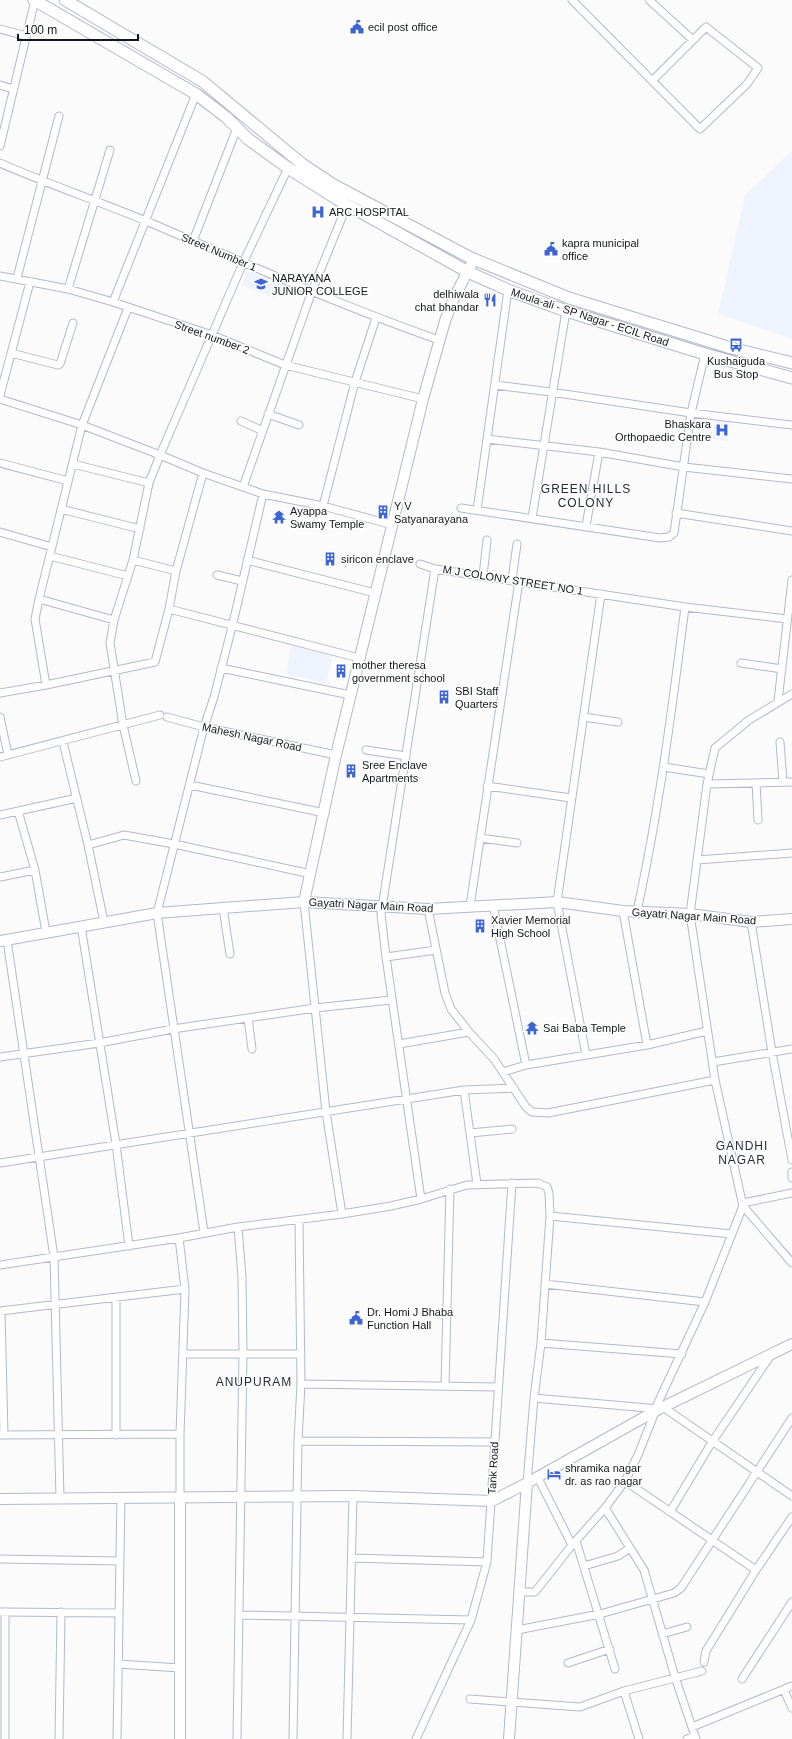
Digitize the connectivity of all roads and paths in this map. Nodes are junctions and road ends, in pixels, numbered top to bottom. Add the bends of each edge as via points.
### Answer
1 (34, 0) edge
2 (65, 0) edge
3 (572, 0) edge
4 (649, 0) edge
5 (0, 29) edge
6 (26, 36) junction
7 (693, 40) junction
8 (652, 81) junction
9 (0, 85) edge
10 (13, 89) junction
11 (196, 94) junction
12 (59, 116) dead end
13 (237, 128) junction
14 (0, 146) edge
15 (110, 150) dead end
16 (0, 163) edge
17 (288, 168) junction
18 (42, 182) junction
19 (94, 200) junction
20 (347, 205) junction
21 (145, 221) junction
22 (193, 241) junction
23 (474, 259) junction
24 (243, 263) junction
25 (468, 272) junction
26 (0, 276) edge
27 (17, 278) junction
28 (30, 282) junction
29 (68, 289) junction
30 (508, 290) junction
31 (312, 291) junction
32 (113, 302) junction
33 (128, 308) junction
34 (566, 311) junction
35 (376, 318) junction
36 (73, 323) dead end
37 (212, 335) junction
38 (439, 340) junction
39 (11, 353) junction
40 (705, 354) junction
41 (792, 363) edge
42 (285, 365) junction
43 (792, 378) edge
44 (355, 382) junction
45 (495, 385) junction
46 (552, 392) junction
47 (0, 395) edge
48 (0, 399) edge
49 (423, 399) junction
50 (691, 413) junction
51 (268, 414) junction
52 (240, 421) dead end
53 (82, 425) junction
54 (299, 425) dead end
55 (792, 425) edge
56 (263, 431) junction
57 (487, 439) junction
58 (544, 445) junction
59 (599, 452) junction
60 (160, 455) junction
61 (0, 464) edge
62 (73, 464) junction
63 (684, 467) junction
64 (203, 474) junction
65 (792, 479) edge
66 (68, 481) junction
67 (149, 483) junction
68 (243, 487) junction
69 (264, 494) junction
70 (323, 506) junction
71 (61, 508) junction
72 (461, 508) dead end
73 (477, 510) junction
74 (676, 513) junction
75 (532, 518) junction
76 (393, 525) junction
77 (586, 526) junction
78 (140, 528) junction
79 (792, 531) edge
80 (0, 532) edge
81 (487, 540) dead end
82 (517, 544) dead end
83 (52, 547) junction
84 (50, 556) junction
85 (133, 560) junction
86 (247, 560) junction
87 (420, 564) dead end
88 (435, 569) junction
89 (176, 571) junction
90 (217, 575) dead end
91 (128, 576) junction
92 (483, 576) junction
93 (792, 580) edge
94 (242, 581) junction
95 (516, 581) junction
96 (376, 593) junction
97 (601, 594) junction
98 (39, 598) junction
99 (685, 607) junction
100 (169, 609) junction
101 (787, 619) junction
102 (114, 620) junction
103 (232, 627) junction
104 (359, 658) junction
105 (740, 663) dead end
106 (221, 668) junction
107 (782, 669) junction
108 (113, 670) junction
109 (46, 685) junction
110 (0, 693) edge
111 (792, 694) edge
112 (350, 696) junction
113 (778, 701) junction
114 (160, 715) dead end
115 (0, 717) edge
116 (167, 717) dead end
117 (583, 717) junction
118 (618, 722) dead end
119 (123, 725) junction
120 (204, 727) junction
121 (63, 742) junction
122 (780, 742) dead end
123 (366, 750) dead end
124 (8, 755) junction
125 (336, 755) junction
126 (406, 756) junction
127 (0, 757) edge
128 (664, 767) junction
129 (710, 774) junction
130 (136, 781) dead end
131 (782, 782) junction
132 (792, 782) edge
133 (756, 783) junction
134 (707, 784) junction
135 (190, 785) junction
136 (487, 786) junction
137 (77, 798) junction
138 (571, 798) junction
139 (18, 811) junction
140 (325, 813) junction
141 (0, 815) edge
142 (758, 820) dead end
143 (480, 838) junction
144 (517, 843) dead end
145 (174, 844) junction
146 (88, 845) junction
147 (792, 852) edge
148 (697, 860) junction
149 (35, 870) junction
150 (311, 874) junction
151 (0, 877) edge
152 (304, 902) junction
153 (557, 902) junction
154 (493, 905) junction
155 (382, 906) junction
156 (470, 906) junction
157 (223, 908) junction
158 (428, 910) junction
159 (623, 910) junction
160 (637, 911) junction
161 (157, 913) junction
162 (690, 914) junction
163 (792, 919) edge
164 (104, 922) junction
165 (751, 922) junction
166 (81, 926) junction
167 (46, 932) junction
168 (3, 940) edge
169 (436, 950) junction
170 (230, 954) dead end
171 (386, 957) junction
172 (391, 1000) junction
173 (315, 1008) junction
174 (248, 1018) junction
175 (173, 1029) junction
176 (707, 1031) junction
177 (469, 1032) junction
178 (99, 1043) junction
179 (399, 1044) junction
180 (647, 1045) junction
181 (252, 1049) dead end
182 (792, 1049) edge
183 (772, 1052) junction
184 (25, 1053) junction
185 (586, 1056) junction
186 (0, 1057) edge
187 (713, 1062) junction
188 (526, 1065) junction
189 (503, 1072) junction
190 (715, 1080) junction
191 (514, 1088) junction
192 (464, 1090) junction
193 (406, 1098) junction
194 (326, 1112) junction
195 (512, 1129) dead end
196 (189, 1133) junction
197 (470, 1133) junction
198 (116, 1144) junction
199 (39, 1157) junction
200 (792, 1160) edge
201 (0, 1163) edge
202 (792, 1172) edge
203 (792, 1178) edge
204 (512, 1183) junction
205 (477, 1184) junction
206 (450, 1189) junction
207 (792, 1193) edge
208 (421, 1199) junction
209 (743, 1204) junction
210 (342, 1214) junction
211 (550, 1216) junction
212 (299, 1220) junction
213 (238, 1227) junction
214 (204, 1232) junction
215 (732, 1234) junction
216 (179, 1238) junction
217 (129, 1246) junction
218 (54, 1257) junction
219 (792, 1263) edge
220 (0, 1265) edge
221 (545, 1284) junction
222 (185, 1289) junction
223 (116, 1299) junction
224 (705, 1302) junction
225 (56, 1304) junction
226 (1, 1311) edge
227 (541, 1343) junction
228 (792, 1344) edge
229 (244, 1353) junction
230 (183, 1354) junction
231 (301, 1354) junction
232 (682, 1354) junction
233 (772, 1354) junction
234 (301, 1384) junction
235 (445, 1386) junction
236 (498, 1386) junction
237 (2, 1393) edge
238 (534, 1398) junction
239 (658, 1409) junction
240 (792, 1418) edge
241 (180, 1434) junction
242 (2, 1435) edge
243 (116, 1435) junction
244 (58, 1436) junction
245 (298, 1441) junction
246 (494, 1442) junction
247 (712, 1442) junction
248 (756, 1472) junction
249 (537, 1476) junction
250 (625, 1481) junction
251 (527, 1483) junction
252 (353, 1496) junction
253 (792, 1496) edge
254 (121, 1497) junction
255 (180, 1497) junction
256 (242, 1497) junction
257 (298, 1497) junction
258 (60, 1498) junction
259 (0, 1499) edge
260 (492, 1501) junction
261 (605, 1508) junction
262 (670, 1512) junction
263 (792, 1517) edge
264 (713, 1541) junction
265 (574, 1543) junction
266 (630, 1548) junction
267 (352, 1558) junction
268 (0, 1559) edge
269 (120, 1561) junction
270 (487, 1562) junction
271 (584, 1566) junction
272 (756, 1570) junction
273 (520, 1592) junction
274 (652, 1599) junction
275 (792, 1602) edge
276 (2, 1612) edge
277 (61, 1612) junction
278 (119, 1613) junction
279 (600, 1614) junction
280 (239, 1615) junction
281 (295, 1617) junction
282 (352, 1618) junction
283 (471, 1620) junction
284 (687, 1627) dead end
285 (517, 1630) junction
286 (662, 1634) junction
287 (610, 1649) junction
288 (704, 1662) dead end
289 (568, 1663) dead end
290 (118, 1664) junction
291 (180, 1668) junction
292 (615, 1669) dead end
293 (702, 1671) dead end
294 (675, 1676) junction
295 (742, 1680) dead end
296 (792, 1686) edge
297 (784, 1690) junction
298 (624, 1691) junction
299 (470, 1699) dead end
300 (512, 1701) junction
301 (792, 1708) edge
302 (692, 1727) junction
303 (695, 1738) edge
304 (5, 1739) edge
305 (59, 1739) edge
306 (117, 1739) edge
307 (180, 1739) edge
308 (236, 1739) edge
309 (293, 1739) edge
310 (348, 1739) edge
311 (416, 1739) edge
312 (509, 1739) edge
313 (639, 1739) edge
314 (687, 1739) edge

1 - 6 street
1 - 11 main road, Moula-ali - SP Nagar - ECIL Road
2 - 23 main road, Moula-ali - SP Nagar - ECIL Road via 202,81 302,164 332,184
3 - 8 street
4 - 7 street
5 - 6 street
6 - 10 street
7 - 8 street
7 - 8 street via 706,27 758,68 747,84 700,129
9 - 10 street
10 - 14 street
11 - 13 main road, Moula-ali - SP Nagar - ECIL Road
11 - 21 street
12 - 18 street
13 - 17 main road, Moula-ali - SP Nagar - ECIL Road
13 - 22 street
15 - 19 street
16 - 18 street, Street Number 1
17 - 20 main road, Moula-ali - SP Nagar - ECIL Road
17 - 24 street
18 - 19 street, Street Number 1
18 - 27 street
19 - 21 street, Street Number 1
19 - 29 street
20 - 25 main road, Moula-ali - SP Nagar - ECIL Road
20 - 31 street
21 - 22 street, Street Number 1
21 - 32 street
22 - 24 street, Street Number 1
23 - 25 street
23 - 41 main road, Moula-ali - SP Nagar - ECIL Road via 569,298 731,348
24 - 31 street, Street Number 1
24 - 37 street
25 - 30 main road, Moula-ali - SP Nagar - ECIL Road
25 - 38 street via 453,300
26 - 27 street, Street number 2
27 - 28 street, Street number 2
28 - 29 street, Street number 2
28 - 39 street
29 - 32 street, Street number 2
30 - 34 main road, Moula-ali - SP Nagar - ECIL Road
30 - 45 street
31 - 35 street, Street Number 1
31 - 42 street
32 - 33 street, Street number 2
33 - 37 street, Street number 2
33 - 53 street
34 - 40 main road, Moula-ali - SP Nagar - ECIL Road
34 - 46 street
35 - 38 street, Street Number 1
35 - 44 street
36 - 39 street via 58,365
37 - 42 street, Street number 2
37 - 60 street
38 - 49 street
39 - 47 street
40 - 43 main road, Moula-ali - SP Nagar - ECIL Road
40 - 50 street
42 - 44 street, Street number 2
42 - 51 street
44 - 49 street, Street number 2
44 - 70 street
45 - 46 street
45 - 57 street
46 - 50 street
46 - 58 street
48 - 53 street
49 - 76 street
50 - 55 street
50 - 63 street
51 - 54 street
51 - 56 street
52 - 56 street
53 - 60 street
53 - 62 street
56 - 68 street
57 - 58 street
57 - 73 street
58 - 59 street
58 - 75 street
59 - 63 street
59 - 77 street
60 - 64 street
60 - 67 street
61 - 66 street
62 - 66 street
62 - 67 street
63 - 65 street
63 - 74 street
64 - 68 street
64 - 89 street
66 - 71 street
67 - 78 street
68 - 69 street
69 - 70 street
69 - 86 street
70 - 76 street
71 - 78 street
71 - 83 street
72 - 73 street
73 - 75 street
74 - 77 street via 674,533 666,538
74 - 79 street
75 - 77 street
76 - 96 street
78 - 85 street
80 - 83 street
81 - 92 street
82 - 95 street
83 - 84 street
84 - 91 street
84 - 98 street
85 - 89 street
85 - 91 street
86 - 94 street
86 - 96 street
87 - 88 street
88 - 92 street, M J COLONY STREET NO 1
88 - 126 street, M J COLONY STREET NO 1
89 - 100 street
90 - 94 street
91 - 102 street
92 - 95 street, M J COLONY STREET NO 1
93 - 101 street
94 - 103 street
95 - 97 street, M J COLONY STREET NO 1
95 - 136 street
96 - 104 street
97 - 99 street, M J COLONY STREET NO 1
97 - 117 street
98 - 102 street
98 - 109 street via 35,619
99 - 101 street, M J COLONY STREET NO 1
99 - 128 street
100 - 103 street
100 - 108 street via 156,659 152,664
101 - 107 street
102 - 108 street via 110,643
103 - 104 street
103 - 106 street
104 - 112 street
105 - 107 street
106 - 112 street
106 - 120 street
107 - 113 street
108 - 109 street
108 - 119 street
109 - 110 street
111 - 113 street
112 - 125 street
113 - 129 street via 749,720 715,748
114 - 119 street
115 - 124 street
116 - 120 street, Mahesh Nagar Road
117 - 118 street
117 - 138 street
119 - 121 street
119 - 130 street
120 - 125 street, Mahesh Nagar Road
120 - 135 street
121 - 124 street
121 - 137 street
122 - 131 street
123 - 126 street
124 - 127 street
125 - 140 street
126 - 155 street, M J COLONY STREET NO 1
128 - 129 street
128 - 160 street
129 - 134 street
131 - 132 street
131 - 133 street
133 - 134 street
133 - 142 street
134 - 148 street
135 - 140 street
135 - 145 street
136 - 138 street
136 - 143 street
137 - 139 street
137 - 146 street
138 - 153 street
139 - 141 street
139 - 149 street
140 - 150 street
143 - 144 street
143 - 156 street
145 - 146 street via 124,835
145 - 150 street
145 - 161 street
146 - 164 street
147 - 148 street
148 - 162 street
149 - 151 street
149 - 167 street
150 - 152 street
152 - 155 street, Gayatri Nagar Main Road
152 - 157 street, Gayatri Nagar Main Road
152 - 173 street
153 - 154 street, Gayatri Nagar Main Road
153 - 159 street, Gayatri Nagar Main Road
153 - 185 street
154 - 156 street, Gayatri Nagar Main Road
154 - 188 street
155 - 158 street, Gayatri Nagar Main Road
155 - 171 street, M J COLONY STREET NO 1
156 - 158 street, Gayatri Nagar Main Road
157 - 161 street, Gayatri Nagar Main Road
157 - 170 street
158 - 169 street
159 - 160 street, Gayatri Nagar Main Road
159 - 180 street
160 - 162 street, Gayatri Nagar Main Road
161 - 164 street, Gayatri Nagar Main Road
161 - 175 street
162 - 165 street, Gayatri Nagar Main Road
162 - 176 street
163 - 165 street, Gayatri Nagar Main Road
164 - 166 street, Gayatri Nagar Main Road
165 - 183 street
166 - 167 street, Gayatri Nagar Main Road
166 - 178 street
167 - 168 street, Gayatri Nagar Main Road
168 - 184 street
169 - 171 street
169 - 177 street via 447,1001
171 - 172 street, M J COLONY STREET NO 1
172 - 173 street
172 - 179 street, M J COLONY STREET NO 1
173 - 174 street
173 - 194 street
174 - 175 street
174 - 181 street
175 - 178 street
175 - 196 street
176 - 180 street
176 - 187 street
177 - 179 street
177 - 189 street
178 - 184 street
178 - 198 street
179 - 193 street, M J COLONY STREET NO 1
180 - 185 street
182 - 183 street
183 - 187 street
183 - 200 street
184 - 186 street
184 - 199 street
185 - 188 street
187 - 190 street
188 - 189 street
189 - 191 street
190 - 191 street via 540,1114 526,1108
190 - 209 street
191 - 192 street
192 - 193 street
192 - 197 street
193 - 194 street
193 - 208 street, M J COLONY STREET NO 1
194 - 196 street
194 - 210 street
195 - 197 street
196 - 198 street
196 - 214 street
197 - 205 street
198 - 199 street
198 - 217 street
199 - 201 street
199 - 218 street
202 - 203 street
204 - 205 street
204 - 211 street via 538,1183 546,1187 549,1193
204 - 236 street, Tank Road
205 - 206 street
206 - 208 street
206 - 235 street
207 - 209 street
208 - 210 street
209 - 215 street
209 - 219 street
210 - 212 street
211 - 215 street
211 - 221 street
212 - 213 street
212 - 231 street
213 - 214 street
213 - 229 street
214 - 216 street
215 - 224 street
216 - 217 street
216 - 222 street
217 - 218 street
218 - 220 street
218 - 225 street
221 - 224 street
221 - 227 street
222 - 223 street
222 - 230 street
223 - 225 street
223 - 243 street
224 - 232 street
225 - 226 street
225 - 244 street
226 - 237 street
227 - 232 street
227 - 238 street
228 - 233 street
229 - 230 street
229 - 231 street
229 - 256 street
230 - 241 street
231 - 234 street
232 - 239 street
233 - 239 street
233 - 247 street
234 - 235 street
234 - 245 street
235 - 236 street
236 - 246 street, Tank Road
237 - 242 street
238 - 239 street
238 - 251 street
239 - 247 street
239 - 249 street
239 - 250 street
240 - 248 street
241 - 243 street
241 - 255 street
242 - 244 street
243 - 244 street
244 - 258 street
245 - 246 street
245 - 257 street
246 - 260 street, Tank Road
247 - 248 street
247 - 262 street
248 - 253 street
248 - 264 street
249 - 251 street
249 - 265 street
250 - 261 street
250 - 262 street
251 - 260 street
251 - 273 street
252 - 257 street
252 - 260 street
252 - 267 street
254 - 255 street
254 - 258 street
254 - 269 street
255 - 256 street
255 - 291 street
256 - 257 street
256 - 280 street
257 - 281 street
258 - 259 street
260 - 270 street, Tank Road
261 - 265 street
261 - 266 street
262 - 264 street
263 - 272 street
264 - 272 street
264 - 274 street via 681,1588 674,1593
265 - 271 street
265 - 273 street via 535,1592
266 - 271 street via 618,1556
266 - 274 street via 644,1570
267 - 270 street
267 - 282 street
268 - 269 street
269 - 278 street
270 - 283 street, Tank Road
271 - 279 street
272 - 288 street via 706,1651
273 - 285 street
274 - 279 street
274 - 286 street
275 - 295 street
276 - 277 street
276 - 304 street
277 - 278 street
277 - 305 street
278 - 290 street
279 - 285 street
279 - 287 street
280 - 281 street
280 - 308 street
281 - 282 street
281 - 309 street
282 - 283 street
282 - 310 street
283 - 311 street, Tank Road
284 - 286 street
285 - 300 street
286 - 294 street
287 - 289 street
287 - 292 street
290 - 291 street
290 - 306 street
291 - 307 street
293 - 294 street
294 - 298 street
294 - 302 street
296 - 297 street
297 - 301 street
297 - 302 street
298 - 300 street via 580,1707
298 - 313 street
299 - 300 street
300 - 312 street
302 - 303 street
303 - 314 street

